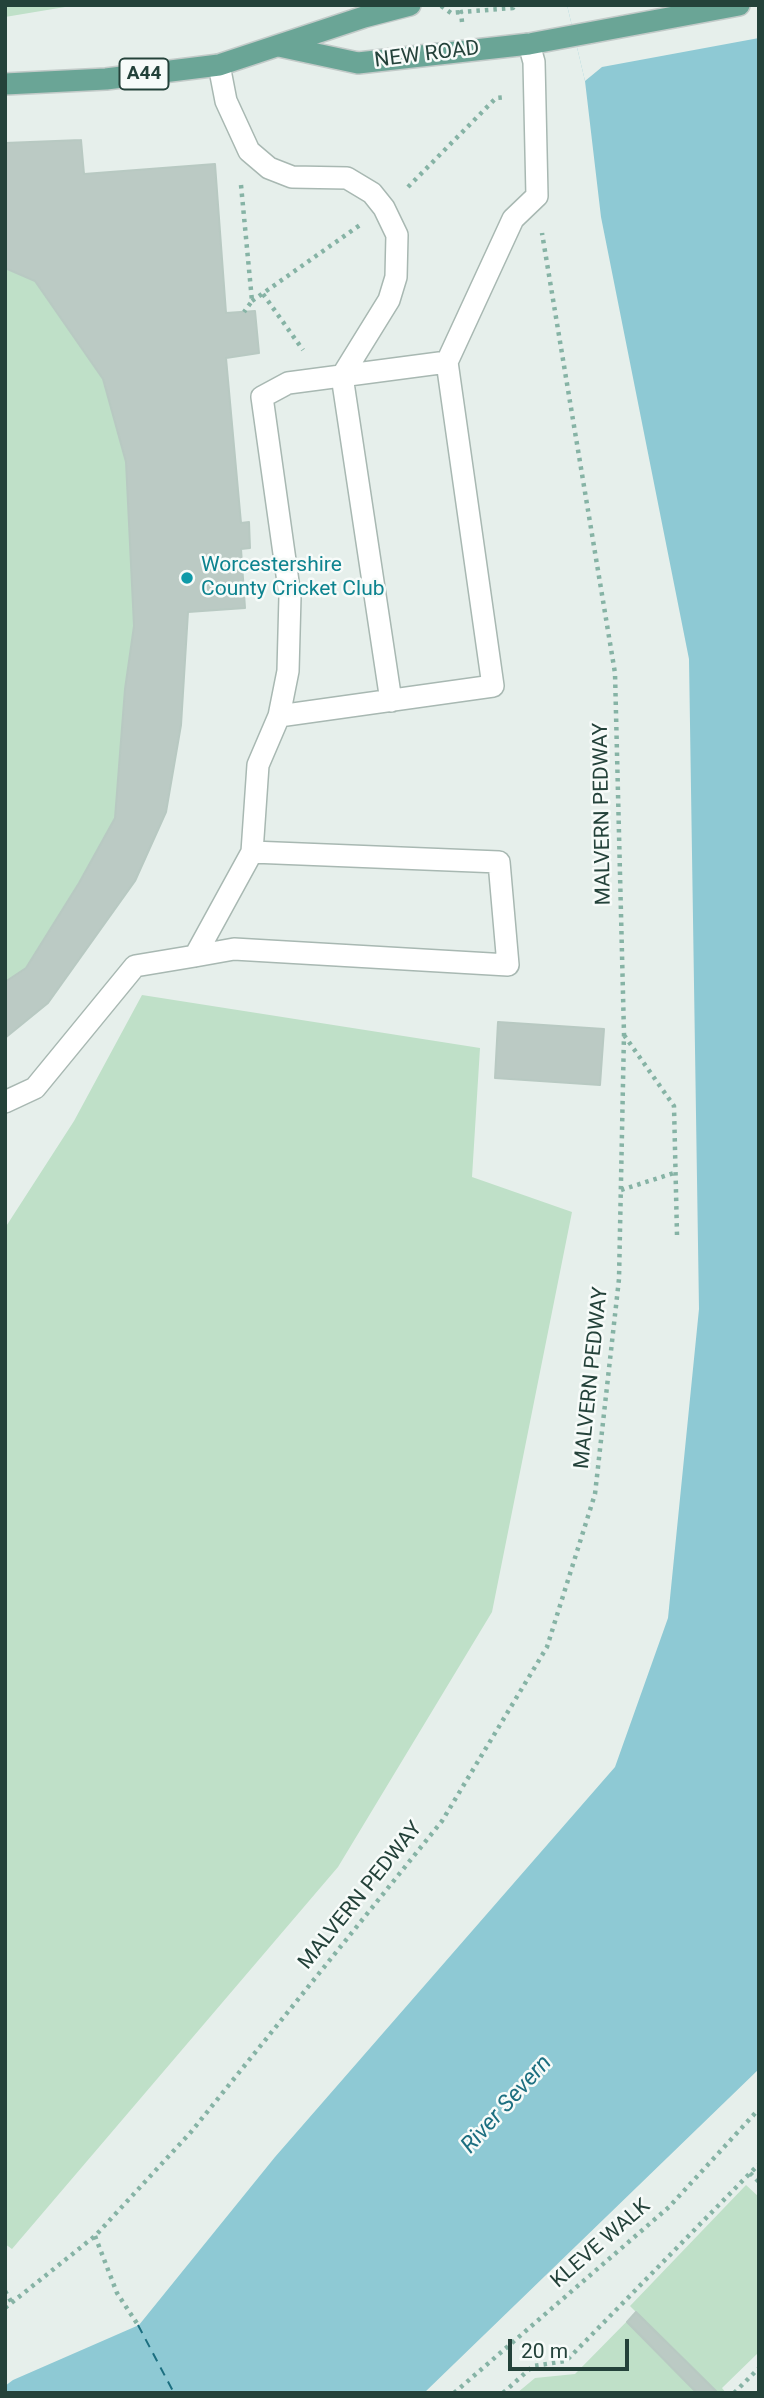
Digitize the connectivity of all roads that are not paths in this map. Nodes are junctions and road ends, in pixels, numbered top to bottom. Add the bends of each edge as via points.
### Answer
1 (410, 5) edge
2 (738, 5) edge
3 (529, 44) junction
4 (279, 46) junction
5 (219, 65) junction
6 (5, 84) edge
7 (447, 362) junction
8 (333, 377) junction
9 (391, 701) junction
10 (279, 716) junction
11 (252, 852) junction
12 (195, 956) junction
13 (5, 1102) edge

1 - 4 main road, NEW ROAD / A44
2 - 3 main road, NEW ROAD / A44
3 - 4 main road, NEW ROAD / A44 via 358,63
3 - 7 lane via 534,62 537,196 513,219
4 - 5 main road, NEW ROAD / A44
5 - 6 main road, NEW ROAD / A44 via 106,79
5 - 8 lane via 226,101 249,150 269,167 292,177 347,178 372,193 397,235 396,277 389,300
7 - 8 lane
7 - 9 lane via 493,686
8 - 9 lane
8 - 10 lane via 288,383 262,397 290,596 288,671
9 - 10 lane
10 - 11 lane via 258,765
11 - 12 lane
11 - 12 lane via 499,862 508,965 234,950
12 - 13 lane via 135,966 35,1088

